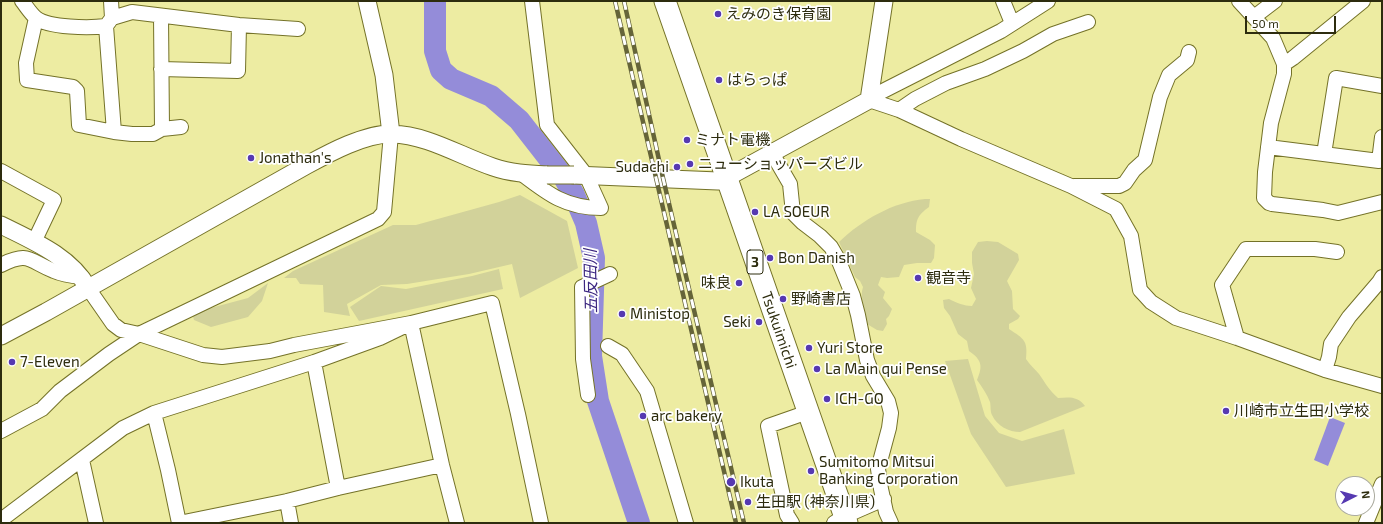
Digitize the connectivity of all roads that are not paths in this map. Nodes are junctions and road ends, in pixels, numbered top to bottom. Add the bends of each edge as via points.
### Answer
1 (22, 1) edge
2 (111, 1) edge
3 (367, 1) edge
4 (532, 1) edge
5 (665, 1) edge
6 (884, 1) edge
7 (1003, 1) edge
8 (1048, 1) edge
9 (1239, 1) edge
10 (1275, 1) edge
11 (1363, 1) edge
12 (161, 16) junction
13 (1254, 17) junction
14 (36, 18) junction
15 (109, 22) junction
16 (1088, 22) dead end
17 (1012, 23) junction
18 (239, 25) junction
19 (298, 29) dead end
20 (1189, 52) dead end
21 (1284, 64) junction
22 (161, 70) junction
23 (1382, 86) edge
24 (869, 100) junction
25 (899, 110) junction
26 (181, 127) dead end
27 (162, 129) junction
28 (114, 132) junction
29 (391, 134) junction
30 (1382, 138) edge
31 (1268, 147) junction
32 (772, 153) junction
33 (1324, 154) junction
34 (1, 172) edge
35 (522, 174) junction
36 (580, 175) junction
37 (726, 178) junction
38 (1072, 186) junction
39 (1382, 202) edge
40 (1, 225) edge
41 (34, 242) junction
42 (1337, 252) dead end
43 (1, 265) edge
44 (608, 275) dead end
45 (1382, 277) edge
46 (85, 283) junction
47 (411, 323) junction
48 (139, 334) junction
49 (1, 336) edge
50 (1237, 338) junction
51 (608, 346) dead end
52 (314, 362) junction
53 (1325, 370) junction
54 (1382, 386) edge
55 (588, 395) dead end
56 (808, 412) junction
57 (154, 413) junction
58 (1, 431) edge
59 (82, 460) junction
60 (442, 465) junction
61 (1382, 484) edge
62 (338, 488) junction
63 (884, 499) junction
64 (287, 501) junction
65 (1, 520) edge
66 (842, 521) edge
67 (793, 522) edge
68 (96, 523) edge
69 (179, 523) edge
70 (291, 523) edge
71 (456, 523) edge
72 (541, 523) edge
73 (686, 523) edge
74 (891, 523) edge
75 (1366, 523) edge

1 - 14 street
2 - 15 street
3 - 29 street via 384,75
4 - 36 street via 547,125
5 - 37 main road, Tsukuimichi / 3
6 - 24 street
7 - 17 street
8 - 17 street
9 - 13 street
10 - 13 street
11 - 21 street
12 - 15 street via 132,12
12 - 18 street
12 - 22 street
13 - 21 street via 1273,38
14 - 15 street via 60,25 92,28
14 - 28 street via 26,63 27,80 73,87 77,91 78,125
15 - 28 street
16 - 25 street via 1054,34 992,66 946,83
17 - 24 street
18 - 19 street
18 - 22 street via 238,71
20 - 38 street via 1187,60 1169,75 1160,97 1145,160 1119,186
21 - 31 street
22 - 27 street
23 - 33 street via 1336,78
24 - 25 street
24 - 32 street
25 - 38 street
26 - 27 street
27 - 28 street via 153,134
29 - 35 street via 416,138 492,167
29 - 46 street via 368,138 339,148
29 - 48 street via 384,212 378,219
30 - 33 street via 1379,161
31 - 33 street
31 - 39 street via 1264,172 1264,198 1269,203 1338,213
32 - 37 street
32 - 63 street via 790,184 793,213 831,247 838,259 853,296 867,360 888,401 891,413 889,428 878,469
34 - 41 street via 54,200
35 - 36 street, bridge
35 - 36 street via 564,202 584,208 596,208
36 - 37 street via 711,181
37 - 56 main road, Tsukuimichi / 3
38 - 50 street via 1116,209 1131,236 1140,290 1151,302 1176,318
40 - 41 street
41 - 46 street via 65,260
42 - 50 street via 1315,249 1246,249 1222,285
43 - 46 street via 14,259 26,258
44 - 55 street via 582,287 583,359
45 - 53 street via 1349,317 1331,344
46 - 48 street via 113,324 121,330
46 - 49 street
47 - 48 street via 270,351 222,357 203,355
47 - 52 street via 380,338
47 - 60 street
47 - 72 street via 492,303
48 - 58 street via 60,391 42,409
50 - 53 street
51 - 73 street via 622,354 647,391
52 - 57 street
52 - 62 street
53 - 54 street
56 - 66 main road, Tsukuimichi / 3
56 - 67 street via 768,426 787,515
57 - 59 street via 123,428
57 - 69 street
59 - 65 street
59 - 68 street
60 - 62 street
60 - 71 street
61 - 75 street
62 - 64 street
63 - 66 street
63 - 74 street
64 - 69 street
64 - 70 street

